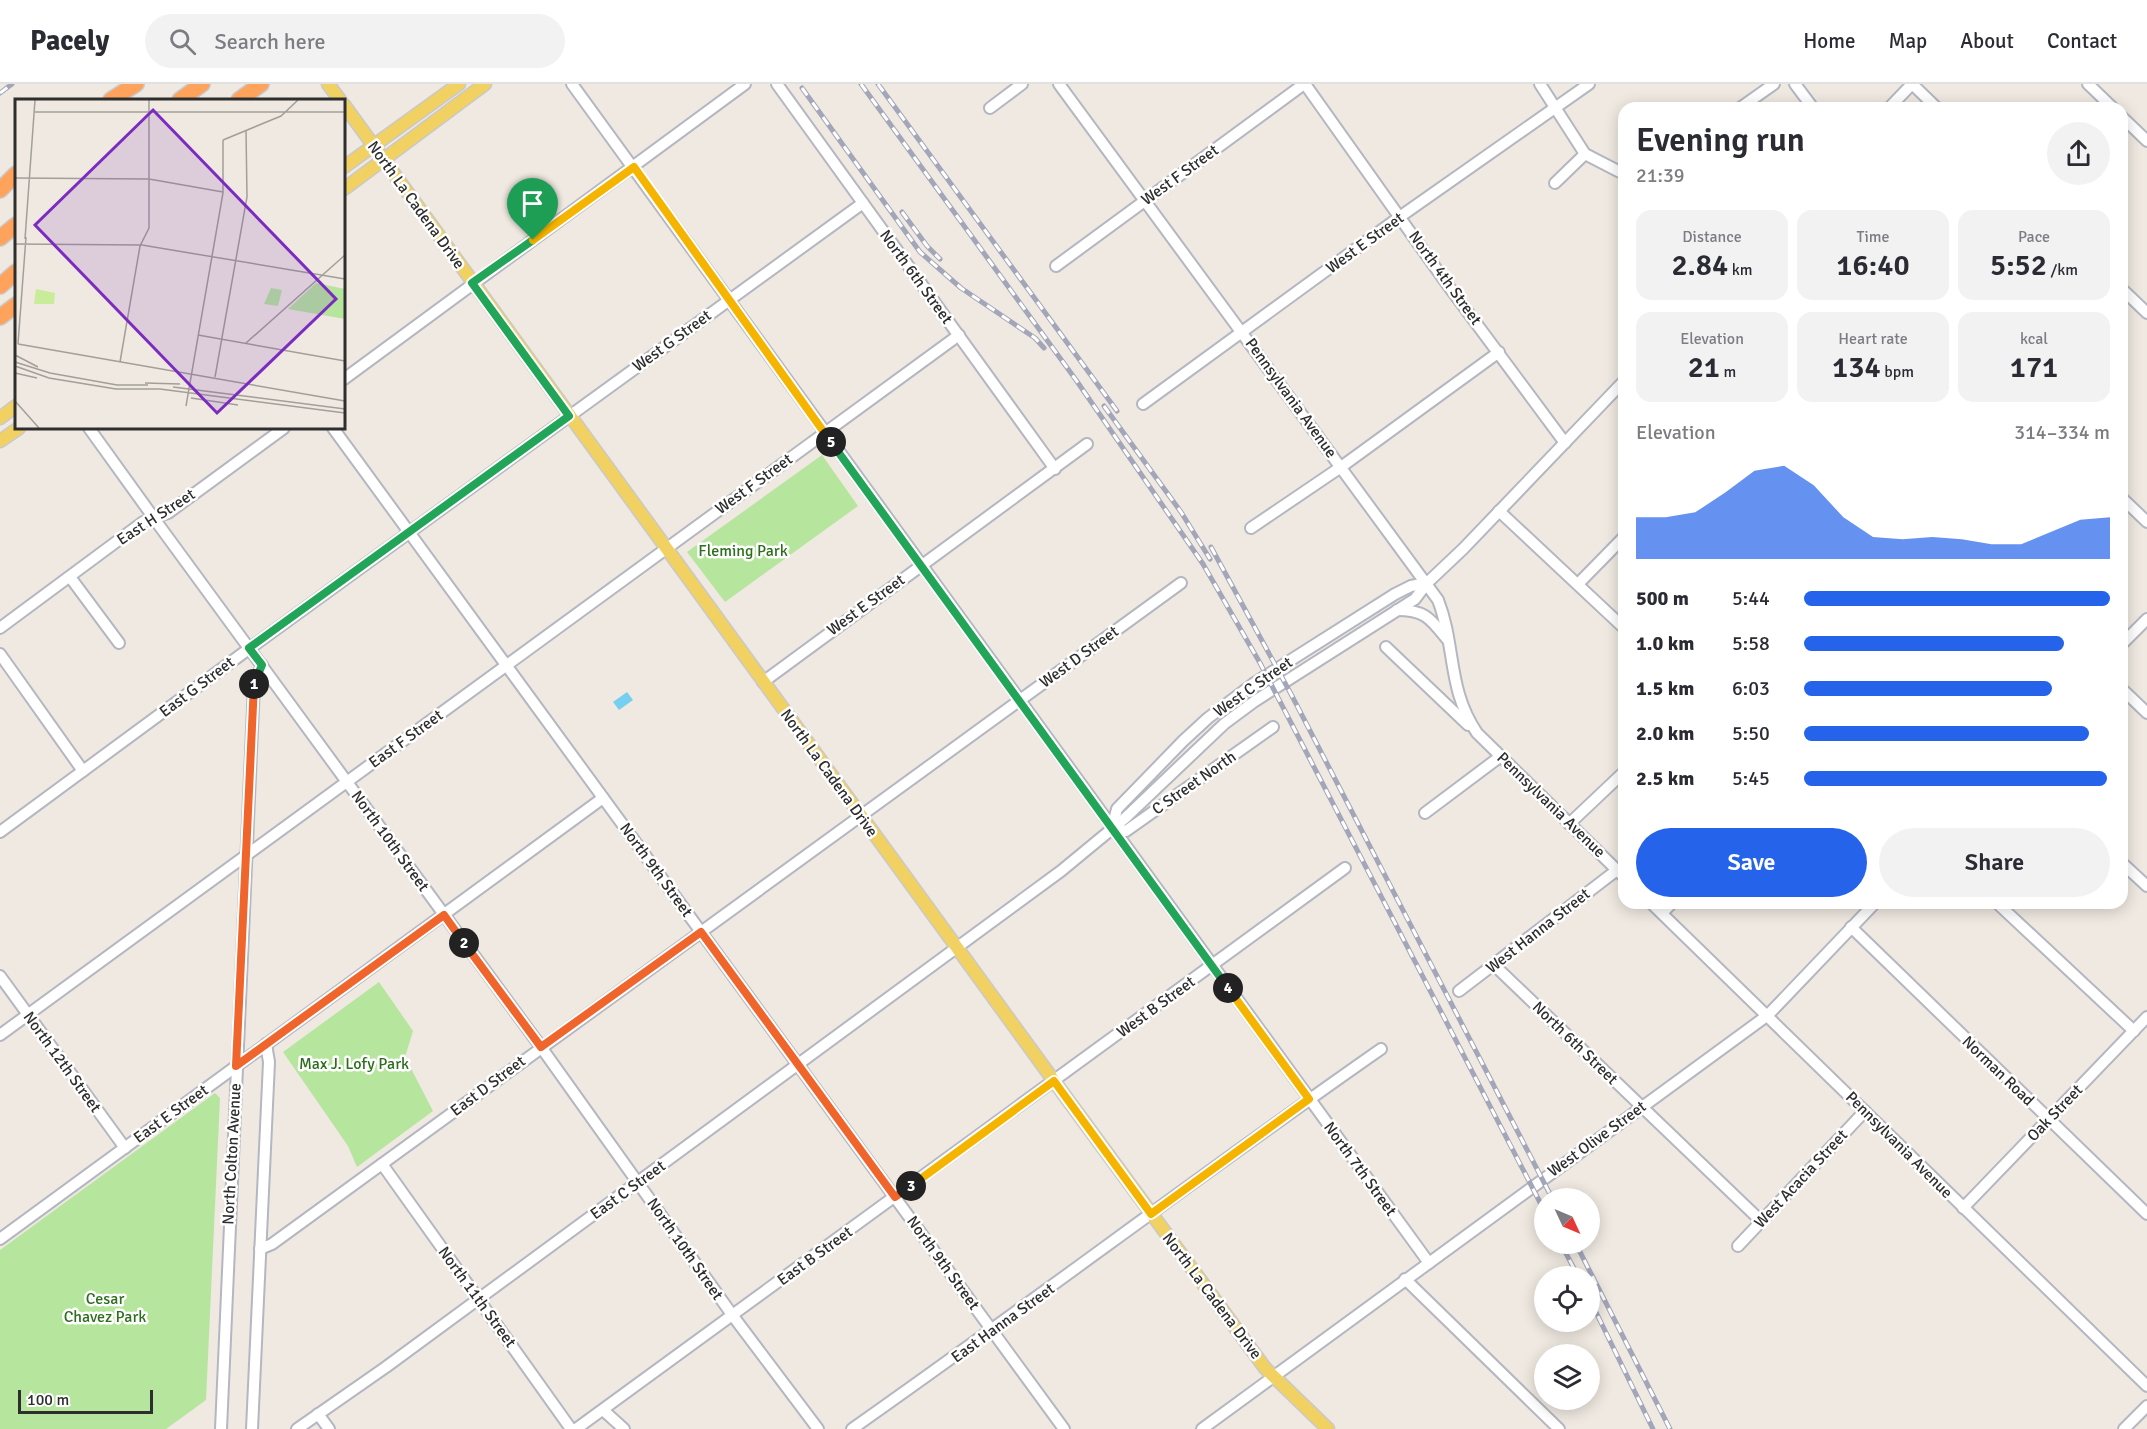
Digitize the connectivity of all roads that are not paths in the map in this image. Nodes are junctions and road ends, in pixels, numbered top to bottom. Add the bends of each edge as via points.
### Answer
1 (135, 84) edge
2 (202, 84) edge
3 (261, 84) edge
4 (328, 84) edge
5 (459, 84) edge
6 (485, 84) edge
7 (572, 84) edge
8 (746, 84) edge
9 (777, 84) edge
10 (1022, 84) edge
11 (1059, 84) edge
12 (1304, 84) edge
13 (1540, 84) edge
14 (1588, 84) edge
15 (1774, 84) edge
16 (1795, 84) edge
17 (1912, 84) edge
18 (2088, 84) edge
19 (112, 99) edge
20 (181, 99) edge
21 (240, 99) edge
22 (339, 99) edge
23 (1748, 102) edge
24 (1808, 102) edge
25 (1895, 102) edge
26 (1931, 102) edge
27 (2107, 102) edge
28 (345, 106) edge
29 (990, 108) dead end
30 (1556, 108) junction
31 (2128, 123) edge
32 (2147, 141) edge
33 (373, 146) junction
34 (1585, 154) junction
35 (383, 160) junction
36 (345, 166) edge
37 (634, 167) junction
38 (1618, 171) edge
39 (15, 175) edge
40 (1555, 183) dead end
41 (345, 188) edge
42 (0, 190) edge
43 (1145, 201) junction
44 (863, 203) junction
45 (1401, 216) junction
46 (15, 226) edge
47 (0, 238) edge
48 (1056, 266) dead end
49 (15, 273) edge
50 (472, 283) junction
51 (0, 285) edge
52 (2128, 295) edge
53 (730, 300) junction
54 (15, 306) edge
55 (2147, 313) edge
56 (0, 317) edge
57 (1242, 332) junction
58 (959, 335) junction
59 (1499, 352) junction
60 (345, 378) edge
61 (1618, 387) edge
62 (1143, 404) dead end
63 (15, 407) edge
64 (569, 416) junction
65 (0, 418) edge
66 (18, 429) edge
67 (90, 429) edge
68 (283, 429) edge
69 (334, 429) edge
70 (825, 433) junction
71 (0, 441) edge
72 (1565, 443) junction
73 (1087, 444) dead end
74 (1341, 467) junction
75 (1055, 469) junction
76 (2128, 504) edge
77 (1499, 511) junction
78 (154, 518) junction
79 (2147, 522) edge
80 (1251, 528) dead end
81 (411, 533) junction
82 (1618, 543) edge
83 (666, 549) junction
84 (921, 565) junction
85 (70, 577) junction
86 (1181, 583) dead end
87 (1426, 583) junction
88 (1578, 584) junction
89 (1397, 610) junction
90 (2147, 619) edge
91 (1618, 622) edge
92 (0, 628) edge
93 (2128, 638) edge
94 (1448, 639) junction
95 (119, 643) dead end
96 (1386, 647) dead end
97 (249, 648) junction
98 (0, 654) edge
99 (262, 665) junction
100 (506, 665) junction
101 (763, 682) junction
102 (2128, 695) edge
103 (1019, 700) junction
104 (2147, 712) edge
105 (1273, 727) dead end
106 (1477, 733) junction
107 (1501, 756) junction
108 (83, 771) junction
109 (1618, 778) edge
110 (347, 782) junction
111 (603, 798) junction
112 (1425, 813) dead end
113 (860, 815) junction
114 (1569, 824) junction
115 (1112, 828) junction
116 (0, 832) edge
117 (246, 855) junction
118 (1345, 868) dead end
119 (2128, 868) edge
120 (1618, 870) edge
121 (1618, 875) edge
122 (2147, 886) edge
123 (1658, 909) edge
124 (1666, 909) edge
125 (1869, 909) edge
126 (2003, 909) edge
127 (1662, 913) junction
128 (444, 915) junction
129 (1851, 927) junction
130 (701, 932) junction
131 (957, 948) junction
132 (1494, 965) junction
133 (1212, 966) junction
134 (0, 976) edge
135 (1459, 991) dead end
136 (28, 1015) junction
137 (1768, 1015) junction
138 (2147, 1017) edge
139 (2134, 1031) junction
140 (0, 1035) edge
141 (266, 1044) junction
142 (541, 1047) junction
143 (1381, 1049) dead end
144 (798, 1065) junction
145 (236, 1066) junction
146 (1054, 1081) junction
147 (1309, 1099) junction
148 (1641, 1107) junction
149 (1865, 1111) junction
150 (2049, 1120) junction
151 (125, 1148) junction
152 (382, 1164) junction
153 (638, 1183) junction
154 (895, 1197) junction
155 (1964, 1208) junction
156 (1151, 1214) junction
157 (2147, 1214) edge
158 (1761, 1221) junction
159 (0, 1239) edge
160 (1738, 1246) dead end
161 (260, 1249) junction
162 (1429, 1263) junction
163 (1406, 1280) junction
164 (478, 1299) junction
165 (732, 1316) junction
166 (992, 1331) junction
167 (1274, 1377) junction
168 (2147, 1386) edge
169 (2147, 1406) edge
170 (603, 1410) junction
171 (318, 1414) junction
172 (221, 1429) edge
173 (252, 1429) edge
174 (297, 1429) edge
175 (329, 1429) edge
176 (573, 1429) edge
177 (624, 1429) edge
178 (818, 1429) edge
179 (852, 1429) edge
180 (1064, 1429) edge
181 (1202, 1429) edge
182 (1328, 1429) edge
183 (1559, 1429) edge
184 (2124, 1429) edge

1 - 19 highway
2 - 20 highway
3 - 21 highway
4 - 22 main road
5 - 33 main road
6 - 35 main road
7 - 37 street, North 7th Street
8 - 37 street
9 - 44 street, North 6th Street
10 - 29 street
11 - 43 street, Pennsylvania Avenue
12 - 43 street, West F Street
12 - 45 street, North 4th Street
13 - 30 street
14 - 30 street, West E Street
15 - 23 street
16 - 24 street
17 - 25 street
17 - 26 street
18 - 27 street
28 - 33 main road, North La Cadena Drive
30 - 34 street
30 - 45 street, West E Street
31 - 32 street
33 - 35 main road, North La Cadena Drive
33 - 36 main road
34 - 38 street
34 - 40 street
35 - 41 main road
35 - 50 main road, North La Cadena Drive
37 - 50 street
37 - 53 street, North 7th Street
39 - 42 highway
43 - 48 street, West F Street
43 - 57 street, Pennsylvania Avenue
44 - 53 street, West G Street
44 - 58 street, North 6th Street
45 - 57 street, West E Street
45 - 59 street, North 4th Street
46 - 47 highway
49 - 51 highway
50 - 60 street
50 - 64 main road, North La Cadena Drive
52 - 55 street
53 - 64 street, West G Street
53 - 70 street, North 7th Street
54 - 56 highway
57 - 62 street, West E Street
57 - 74 street, Pennsylvania Avenue
58 - 70 street, West F Street
58 - 75 street, North 6th Street
59 - 72 street, North 4th Street
59 - 74 street
61 - 72 street, West C Street
63 - 65 main road
64 - 81 street, East G Street
64 - 83 main road, North La Cadena Drive
66 - 71 main road
67 - 78 street, North 10th Street
68 - 78 street, East H Street via 168,513
69 - 81 street, North 9th Street
70 - 83 street, West F Street
70 - 84 street, North 7th Street
72 - 77 street, West C Street
73 - 75 street, West E Street
74 - 80 street
74 - 87 street, Pennsylvania Avenue
75 - 84 street, West E Street
76 - 79 street
77 - 87 street, West C Street
77 - 88 street
78 - 85 street, East H Street
78 - 97 street, North 10th Street
81 - 97 street, East G Street
81 - 100 street, North 9th Street
82 - 88 street
83 - 100 street, East F Street
83 - 101 main road, North La Cadena Drive
84 - 101 street, West E Street
84 - 103 street, North 7th Street
85 - 92 street, East H Street
85 - 95 street
86 - 103 street, West D Street
87 - 89 street, West C Street via 1415,598
87 - 94 street, Pennsylvania Avenue via 1438,600
87 - 115 street, West C Street via 1395,594 1236,697 1183,741 1126,799 1117,809
88 - 91 street
89 - 94 street via 1415,610 1427,616
89 - 115 street, West C Street via 1224,724
90 - 93 street
94 - 106 street, Pennsylvania Avenue via 1456,687
96 - 106 street, Pennsylvania Avenue
97 - 99 street, North 10th Street
97 - 108 street, East G Street
98 - 108 street
99 - 110 street, North 10th Street
99 - 117 street, North Colton Avenue via 254,685
100 - 110 street, East F Street
100 - 111 street, North 9th Street
101 - 113 main road, North La Cadena Drive
102 - 104 street
103 - 113 street, West D Street
103 - 115 street, North 7th Street
105 - 115 street, C Street North via 1126,831
106 - 107 street, Pennsylvania Avenue
107 - 112 street
107 - 114 street, Pennsylvania Avenue
108 - 116 street, East G Street
109 - 114 street
110 - 117 street, East F Street
110 - 128 street, North 10th Street
111 - 128 street, East E Street
111 - 130 street, North 9th Street
113 - 130 street, East D Street
113 - 131 main road, North La Cadena Drive
114 - 120 street, Pennsylvania Avenue
115 - 131 street, West C Street
115 - 133 street, North 7th Street
117 - 136 street, East F Street
117 - 145 street, North Colton Avenue
118 - 133 street, West B Street
119 - 122 street
121 - 132 street, West Hanna Street
123 - 127 street, Pennsylvania Avenue
124 - 127 street
125 - 129 street, West Olive Street
126 - 139 street
127 - 137 street, Pennsylvania Avenue
128 - 141 street, East E Street
128 - 142 street, North 10th Street
129 - 137 street, West Olive Street
129 - 150 street, Norman Road
130 - 142 street, East D Street
130 - 144 street, North 9th Street
131 - 144 street, East C Street
131 - 146 main road, North La Cadena Drive
132 - 135 street, West Hanna Street
132 - 148 street, North 6th Street
133 - 146 street, West B Street
133 - 147 street, North 7th Street
134 - 136 street, North 12th Street
136 - 140 street, East F Street
136 - 151 street, North 12th Street
137 - 148 street, West Olive Street
137 - 149 street, Pennsylvania Avenue
138 - 139 street, Oak Street
139 - 150 street, Oak Street
141 - 145 street, East E Street
141 - 161 street, North Colton Avenue via 269,1062
142 - 152 street, East D Street
142 - 153 street, North 10th Street
143 - 147 street
144 - 153 street, East C Street
144 - 154 street, North 9th Street
145 - 151 street, East E Street
145 - 172 street, North Colton Avenue
146 - 154 street, East B Street
146 - 156 main road, North La Cadena Drive
147 - 156 street
147 - 162 street, North 7th Street
148 - 158 street, North 6th Street
148 - 162 street, West Olive Street
149 - 155 street, Pennsylvania Avenue
149 - 158 street, West Acacia Street
150 - 155 street, Oak Street
150 - 157 street, Norman Road
151 - 159 street, East E Street
152 - 161 street, East D Street
152 - 164 street, North 11th Street
153 - 164 street, East C Street
153 - 165 street, North 10th Street
154 - 165 street, East B Street
154 - 166 street, North 9th Street
155 - 168 street, Pennsylvania Avenue
156 - 166 street, East Hanna Street
156 - 167 main road, North La Cadena Drive
158 - 160 street, West Acacia Street
161 - 173 street, North Colton Avenue
162 - 163 street, West Olive Street
163 - 167 street, West Olive Street
163 - 183 street
164 - 171 street, East C Street
164 - 176 street, North 11th Street
165 - 170 street, East B Street
165 - 178 street, North 10th Street
166 - 179 street, East Hanna Street
166 - 180 street, North 9th Street
167 - 181 street, West Olive Street
167 - 182 main road, North La Cadena Drive
169 - 184 street
170 - 176 street, East B Street
170 - 177 street
171 - 174 street, East C Street
171 - 175 street

